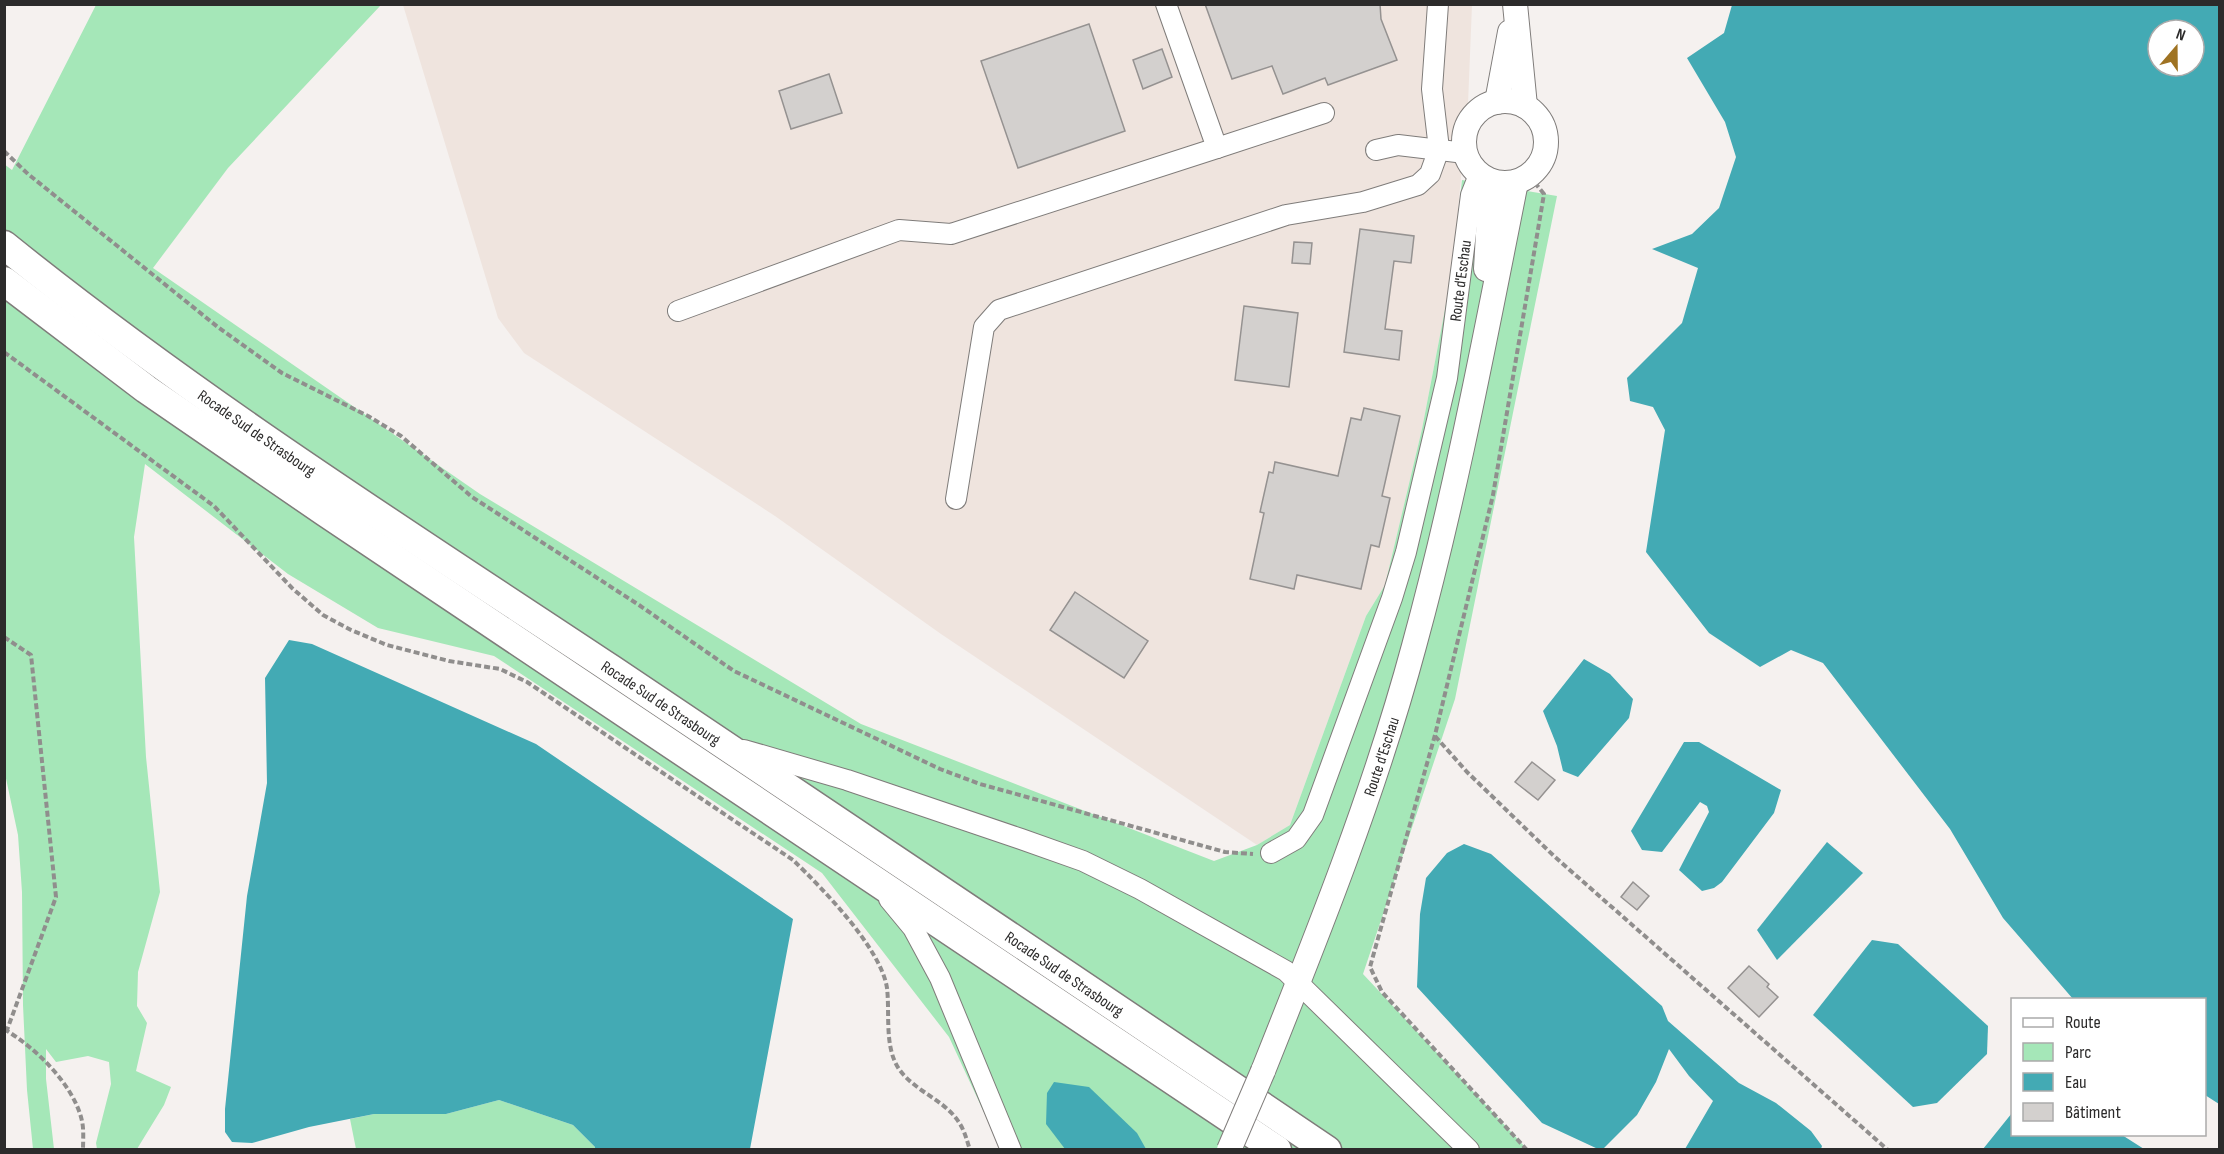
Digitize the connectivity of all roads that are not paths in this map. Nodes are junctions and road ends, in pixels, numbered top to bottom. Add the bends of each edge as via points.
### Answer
1 (1166, 4) edge
2 (1438, 4) edge
3 (1515, 5) edge
4 (1497, 102) junction
5 (1525, 106) junction
6 (1324, 113) dead end
7 (1217, 148) junction
8 (1438, 149) junction
9 (1376, 150) dead end
10 (1465, 153) junction
11 (1485, 178) junction
12 (1523, 179) junction
13 (4, 244) edge
14 (4, 281) edge
15 (678, 311) dead end
16 (1482, 347) junction
17 (956, 499) dead end
18 (719, 741) junction
19 (1271, 853) road end
20 (849, 862) junction
21 (1298, 983) junction
22 (1011, 1149) edge
23 (1229, 1149) edge
24 (1277, 1149) edge
25 (1327, 1149) edge
26 (1469, 1149) edge

1 - 7 street
2 - 8 street via 1432,89
3 - 4 main road
3 - 5 main road
4 - 5 main road
4 - 10 main road via 1479,111 1467,126
5 - 12 main road via 1536,115 1546,140 1539,166
6 - 7 street
7 - 15 street via 951,234 899,230
8 - 9 street via 1398,145
8 - 10 street
8 - 17 street via 1430,174 1418,185 1363,202 1286,215 999,310 984,327
10 - 11 main road via 1470,165
11 - 12 main road via 1503,184
11 - 16 main road, Route d'Eschau
11 - 19 street, Route d'Eschau via 1471,195 1447,378 1392,598 1313,815 1296,839
12 - 16 main road, Route d'Eschau
13 - 18 highway, Rocade Sud de Strasbourg via 167,369
14 - 20 highway, Rocade Sud de Strasbourg via 146,389
16 - 21 main road, Route d'Eschau via 1449,512 1414,647 1373,784
18 - 21 street via 847,780 1083,861 1151,894 1286,972
18 - 25 highway, Rocade Sud de Strasbourg
20 - 22 street via 893,902 913,928 940,978
20 - 24 highway, Rocade Sud de Strasbourg
21 - 23 main road, Route d'Eschau, bridge
21 - 26 street

